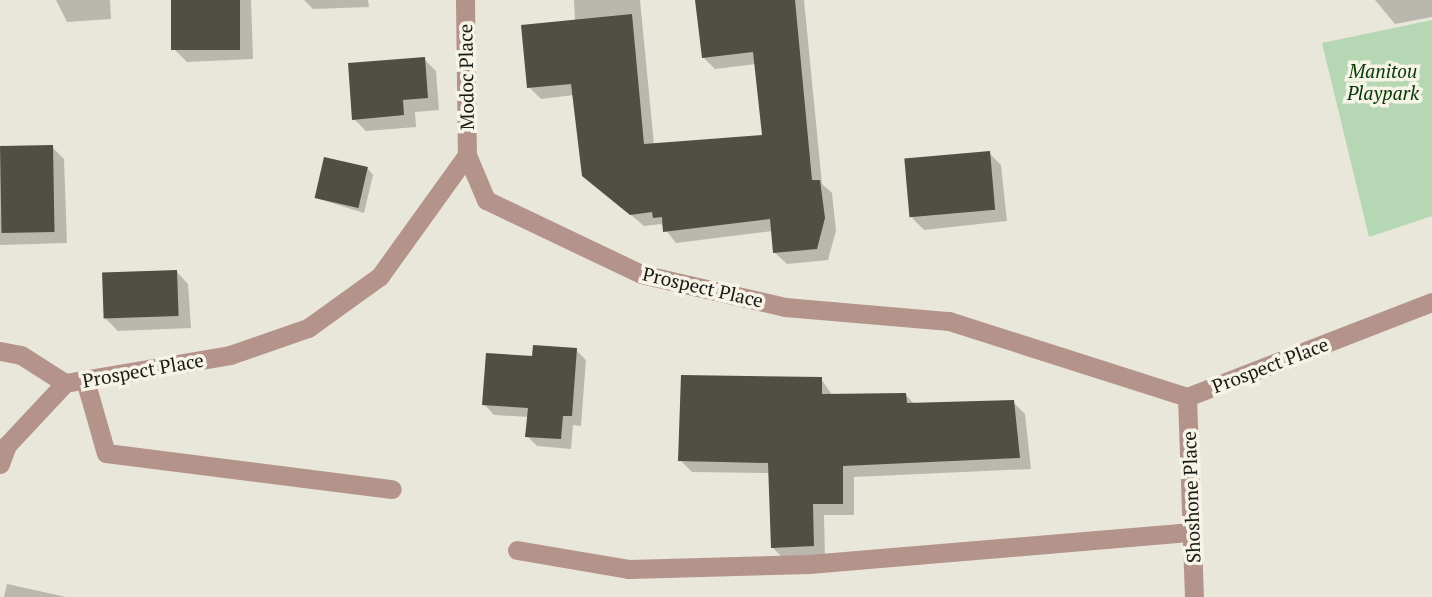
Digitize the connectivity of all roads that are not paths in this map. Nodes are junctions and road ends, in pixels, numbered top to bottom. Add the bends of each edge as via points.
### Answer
1 (465, 0) edge
2 (467, 155) junction
3 (1432, 302) edge
4 (0, 351) edge
5 (85, 380) junction
6 (65, 383) junction
7 (1187, 397) junction
8 (0, 464) edge
9 (392, 489) dead end
10 (1192, 532) junction
11 (517, 550) dead end
12 (1194, 597) edge

1 - 2 street, Modoc Place
2 - 5 street, Prospect Place via 380,276 308,328 230,355
2 - 7 street, Prospect Place via 486,200 641,274 785,307 949,321
3 - 7 street, Prospect Place
4 - 6 street, Prospect Place via 21,355
5 - 6 street, Prospect Place
5 - 9 street via 106,453
6 - 8 street via 7,444
7 - 10 street, Shoshone Place
10 - 11 street via 889,558 629,569
10 - 12 street, Shoshone Place

